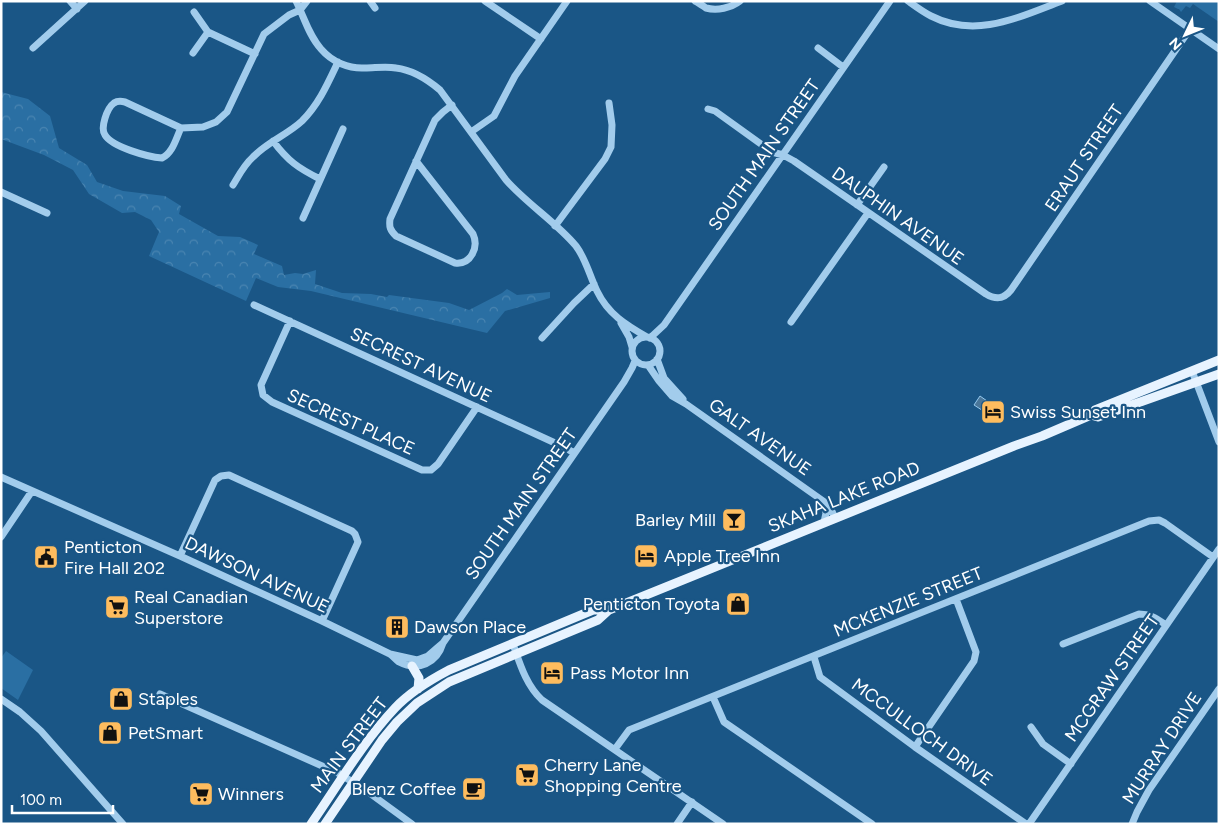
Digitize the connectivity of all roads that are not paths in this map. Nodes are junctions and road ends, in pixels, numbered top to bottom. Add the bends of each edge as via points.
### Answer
1 (70, 1) edge
2 (85, 1) edge
3 (296, 1) edge
4 (307, 1) edge
5 (370, 1) edge
6 (485, 1) edge
7 (567, 1) edge
8 (695, 1) edge
9 (740, 1) edge
10 (890, 1) edge
11 (908, 1) edge
12 (1037, 1) edge
13 (1062, 1) edge
14 (1150, 1) edge
15 (77, 8) junction
16 (376, 8) dead end
17 (1040, 9) junction
18 (300, 10) junction
19 (194, 12) dead end
20 (1190, 29) junction
21 (208, 32) junction
22 (541, 39) junction
23 (33, 48) dead end
24 (818, 48) dead end
25 (1219, 49) edge
26 (193, 53) dead end
27 (254, 54) junction
28 (338, 62) junction
29 (844, 67) junction
30 (609, 103) dead end
31 (452, 105) junction
32 (708, 109) dead end
33 (181, 128) junction
34 (343, 129) dead end
35 (471, 132) junction
36 (272, 141) junction
37 (783, 155) junction
38 (416, 161) junction
39 (884, 167) dead end
40 (320, 179) junction
41 (233, 185) dead end
42 (1, 192) edge
43 (857, 205) junction
44 (47, 213) dead end
45 (868, 213) junction
46 (303, 218) dead end
47 (555, 226) junction
48 (594, 284) junction
49 (998, 298) joint
50 (254, 305) dead end
51 (620, 320) junction
52 (290, 321) junction
53 (791, 322) dead end
54 (664, 325) junction
55 (542, 338) dead end
56 (648, 338) junction
57 (658, 345) junction
58 (632, 347) junction
59 (657, 359) junction
60 (635, 360) junction
61 (1219, 360) edge
62 (646, 365) junction
63 (1192, 371) junction
64 (1219, 374) edge
65 (624, 382) junction
66 (1196, 382) junction
67 (686, 404) junction
68 (478, 407) junction
69 (1091, 415) junction
70 (1219, 442) edge
71 (574, 454) junction
72 (1, 477) edge
73 (32, 491) junction
74 (823, 501) junction
75 (835, 518) junction
76 (824, 522) junction
77 (1, 537) edge
78 (1219, 549) edge
79 (180, 556) junction
80 (1214, 557) junction
81 (956, 599) junction
82 (609, 610) junction
83 (322, 621) junction
84 (1166, 625) junction
85 (513, 644) junction
86 (1064, 644) dead end
87 (516, 655) junction
88 (814, 657) junction
89 (415, 664) junction
90 (418, 689) junction
91 (1219, 689) edge
92 (433, 692) joint
93 (160, 694) dead end
94 (713, 697) junction
95 (1, 700) edge
96 (1031, 727) dead end
97 (915, 747) junction
98 (615, 749) junction
99 (1070, 764) junction
100 (344, 777) junction
101 (353, 782) junction
102 (692, 802) junction
103 (123, 824) edge
104 (311, 824) edge
105 (325, 824) edge
106 (412, 824) edge
107 (677, 824) edge
108 (723, 824) edge
109 (872, 824) edge
110 (1027, 824) edge
111 (1132, 824) edge

1 - 15 street
2 - 15 street
3 - 18 street
4 - 18 street
5 - 16 street
6 - 22 street
7 - 22 street
8 - 9 street via 707,8 720,9
10 - 29 street, SOUTH MAIN STREET
11 - 17 street via 940,20 974,26 1005,22
12 - 17 street
13 - 17 street
14 - 20 street
15 - 23 street
18 - 27 street via 264,34
18 - 28 street via 318,45
19 - 21 street
20 - 25 street
20 - 49 street, ERAUT STREET via 1011,290
21 - 26 street
21 - 27 street
22 - 35 street via 515,76 494,116
24 - 29 street
27 - 33 street via 227,112 216,122 203,127
28 - 31 street via 357,68 390,67 412,72 440,90
28 - 36 street via 311,111 292,129
29 - 37 street, SOUTH MAIN STREET
30 - 47 street via 611,147 606,159
31 - 35 street
31 - 38 street via 435,120
32 - 37 street, DAUPHIN AVENUE via 772,152
33 - 33 street via 118,101 110,106 102,124 107,138 130,151 156,158 167,156
34 - 40 street
35 - 47 street via 510,184
36 - 40 street via 291,162
36 - 41 street via 253,156
37 - 43 street, DAUPHIN AVENUE
37 - 54 street, SOUTH MAIN STREET
38 - 38 street via 390,219 391,231 455,263 467,261 476,246 474,234
39 - 43 street
40 - 46 street
42 - 44 street
43 - 45 street, DAUPHIN AVENUE
45 - 49 street, DAUPHIN AVENUE via 992,298
45 - 53 street
47 - 48 street via 579,251
48 - 51 street via 608,309
48 - 55 street
50 - 52 street, SECREST AVENUE
51 - 56 street
51 - 58 street
52 - 68 street, SECREST AVENUE
52 - 68 street, SECREST PLACE via 261,385 263,395 272,402 422,470 431,470 438,464
54 - 56 street, SOUTH MAIN STREET
54 - 57 street, SOUTH MAIN STREET
56 - 57 street
56 - 58 street via 639,338
57 - 59 street
58 - 60 street
59 - 62 street
59 - 67 street, GALT AVENUE via 664,378
60 - 62 street
60 - 65 street, SOUTH MAIN STREET
61 - 63 main road, SKAHA LAKE ROAD
62 - 65 street, SOUTH MAIN STREET
62 - 67 street, GALT AVENUE via 672,396
63 - 66 street
63 - 69 main road, SKAHA LAKE ROAD via 1095,410
64 - 66 main road, SKAHA LAKE ROAD
65 - 71 street, SOUTH MAIN STREET
66 - 69 main road, SKAHA LAKE ROAD via 1098,417
66 - 70 street
67 - 74 street, GALT AVENUE
68 - 71 street, SECREST AVENUE
69 - 75 main road, SKAHA LAKE ROAD
71 - 89 street, SOUTH MAIN STREET via 444,643 441,652 430,662
72 - 73 street, DAWSON AVENUE
73 - 77 street
73 - 79 street, DAWSON AVENUE
74 - 75 street, GALT AVENUE
74 - 76 street
75 - 76 main road, SKAHA LAKE ROAD
76 - 82 main road, SKAHA LAKE ROAD
78 - 80 street, MCGRAW STREET
79 - 83 street, DAWSON AVENUE
79 - 83 street via 215,480 221,476 229,475 316,514 352,531 358,542
80 - 81 street, MCKENZIE STREET via 1165,523 1154,520
80 - 84 street, MCGRAW STREET
81 - 88 street, MCKENZIE STREET
81 - 97 street via 976,652 974,661
82 - 85 main road, SKAHA LAKE ROAD via 593,610
82 - 87 main road, SKAHA LAKE ROAD via 598,620
83 - 89 street, DAWSON AVENUE via 398,661
84 - 86 street via 1152,616 1139,614
84 - 99 street, MCGRAW STREET
85 - 87 street
85 - 90 main road, SKAHA LAKE ROAD via 449,670
87 - 92 main road, SKAHA LAKE ROAD via 449,682
87 - 98 street via 527,681 542,700
88 - 94 street, MCKENZIE STREET
88 - 97 street, MCCULLOCH DRIVE via 820,677
89 - 90 main road
90 - 100 main road, MAIN STREET via 396,707
91 - 111 street, MURRAY DRIVE via 1149,790
92 - 101 main road, MAIN STREET via 397,722
93 - 100 street
94 - 98 street, MCKENZIE STREET via 629,730
94 - 109 street via 724,722
95 - 103 street via 41,731
96 - 99 street via 1043,744
97 - 110 street, MCCULLOCH DRIVE
98 - 102 street
99 - 110 street, MCGRAW STREET
100 - 101 street
100 - 104 main road, MAIN STREET
101 - 105 main road, MAIN STREET
101 - 106 street
102 - 107 street
102 - 108 street

